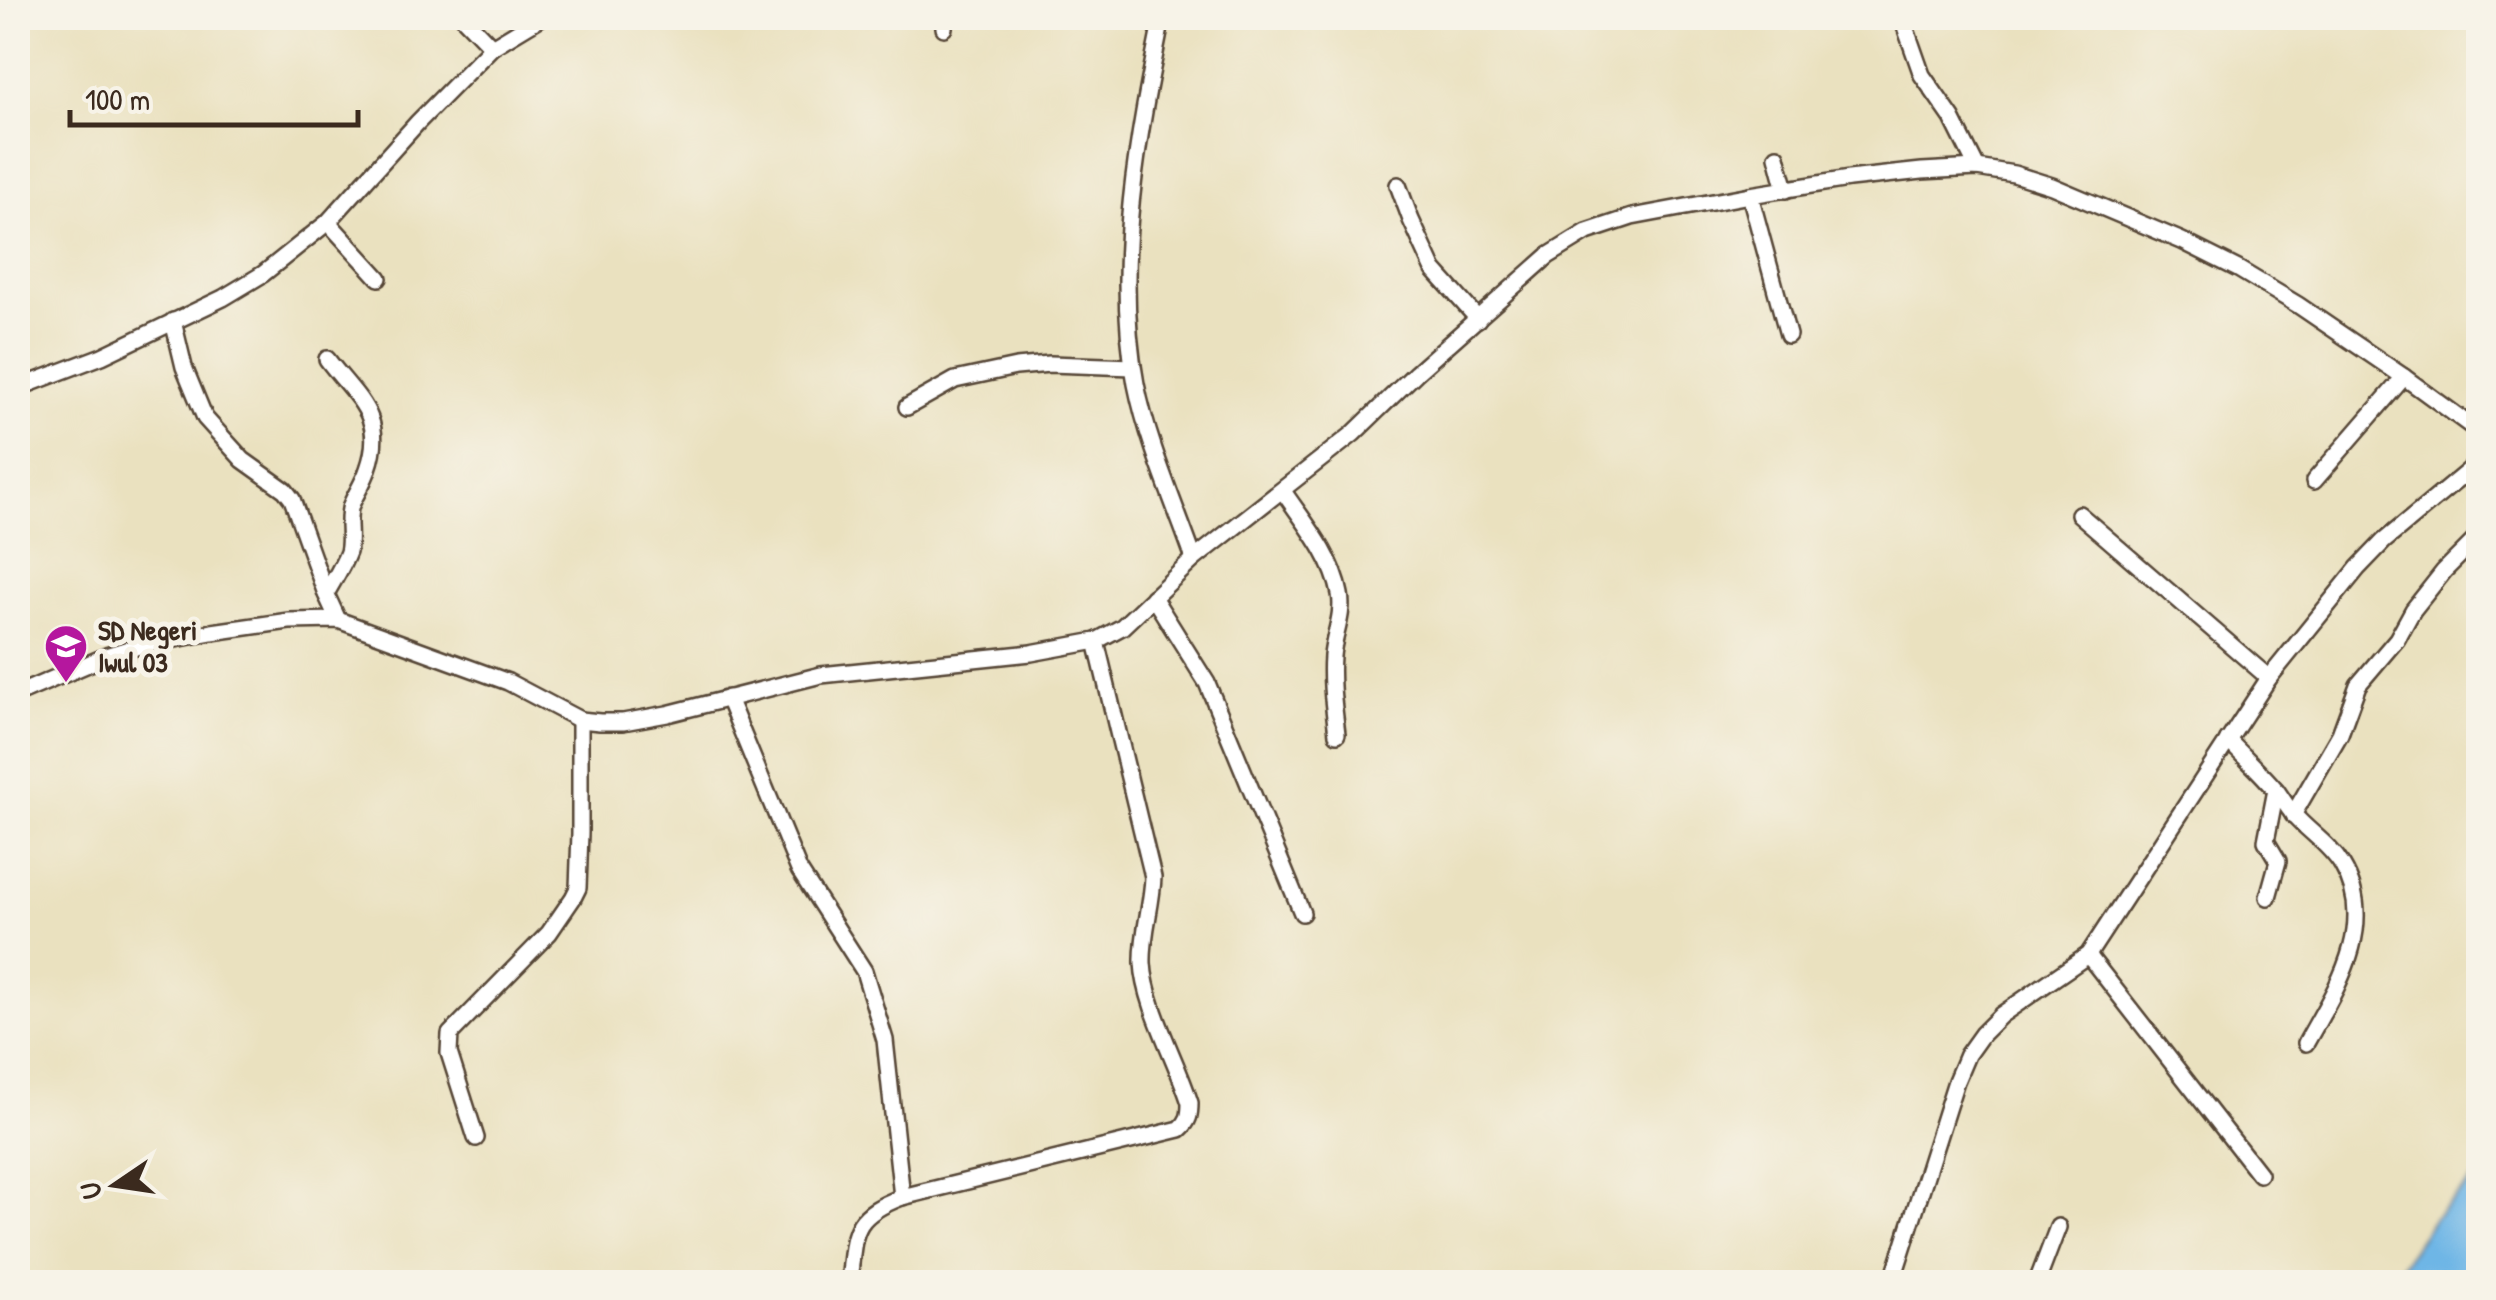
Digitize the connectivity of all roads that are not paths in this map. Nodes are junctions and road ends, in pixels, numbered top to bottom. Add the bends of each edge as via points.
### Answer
1 (464, 18) edge
2 (540, 18) edge
3 (1162, 18) edge
4 (1902, 18) edge
5 (492, 47) junction
6 (1777, 156) dead end
7 (1977, 168) junction
8 (1398, 185) dead end
9 (1786, 190) junction
10 (1750, 195) junction
11 (328, 222) junction
12 (380, 278) dead end
13 (1478, 318) junction
14 (172, 322) junction
15 (1788, 335) dead end
16 (327, 359) dead end
17 (1134, 367) junction
18 (2404, 377) junction
19 (18, 388) edge
20 (907, 408) dead end
21 (2478, 431) edge
22 (2478, 462) edge
23 (2314, 481) dead end
24 (1283, 491) junction
25 (2080, 514) dead end
26 (2478, 537) edge
27 (1194, 559) junction
28 (326, 594) junction
29 (1153, 597) junction
30 (338, 620) junction
31 (1096, 640) junction
32 (2268, 678) junction
33 (18, 694) edge
34 (728, 698) junction
35 (580, 720) junction
36 (1338, 734) dead end
37 (2228, 740) junction
38 (2276, 790) junction
39 (2294, 815) junction
40 (2268, 897) dead end
41 (1302, 914) dead end
42 (2088, 956) junction
43 (2306, 1043) dead end
44 (476, 1138) dead end
45 (2259, 1174) dead end
46 (902, 1198) junction
47 (2058, 1227) dead end
48 (849, 1282) edge
49 (1892, 1282) edge
50 (2037, 1282) edge

1 - 5 street
2 - 5 street
3 - 17 street via 1131,199
4 - 7 street via 1922,75
5 - 11 street
6 - 9 street
7 - 9 street
7 - 18 street via 2052,186 2182,240 2283,296
8 - 13 street via 1434,270
9 - 10 street
10 - 13 street via 1587,232 1548,256
10 - 15 street
11 - 12 street
11 - 14 street via 263,274
13 - 24 street
14 - 19 street
14 - 28 street via 204,418 292,499
16 - 28 street via 365,406 376,440 350,506 348,550
17 - 20 street via 1016,367 955,380
17 - 27 street via 1144,418
18 - 21 street
18 - 23 street
22 - 32 street via 2371,554
24 - 27 street
24 - 36 street via 1326,557 1341,598 1331,686
25 - 32 street
26 - 39 street via 2412,610 2358,685 2340,734
27 - 29 street
28 - 30 street
29 - 31 street via 1122,627
29 - 41 street via 1207,683
30 - 33 street via 139,646
30 - 35 street via 508,682
31 - 34 street via 821,675
31 - 46 street via 1153,878 1144,950 1147,989 1190,1103 1187,1123
32 - 37 street
34 - 35 street via 624,722
34 - 46 street via 799,870 864,971 885,1040
35 - 44 street via 578,888 549,933 455,1026 448,1043
37 - 38 street
37 - 42 street
38 - 39 street
38 - 40 street via 2266,841 2278,861
39 - 43 street via 2342,864 2356,920 2349,959
42 - 45 street
42 - 49 street via 2002,1015 1967,1056
46 - 48 street via 863,1218 854,1234
47 - 50 street

